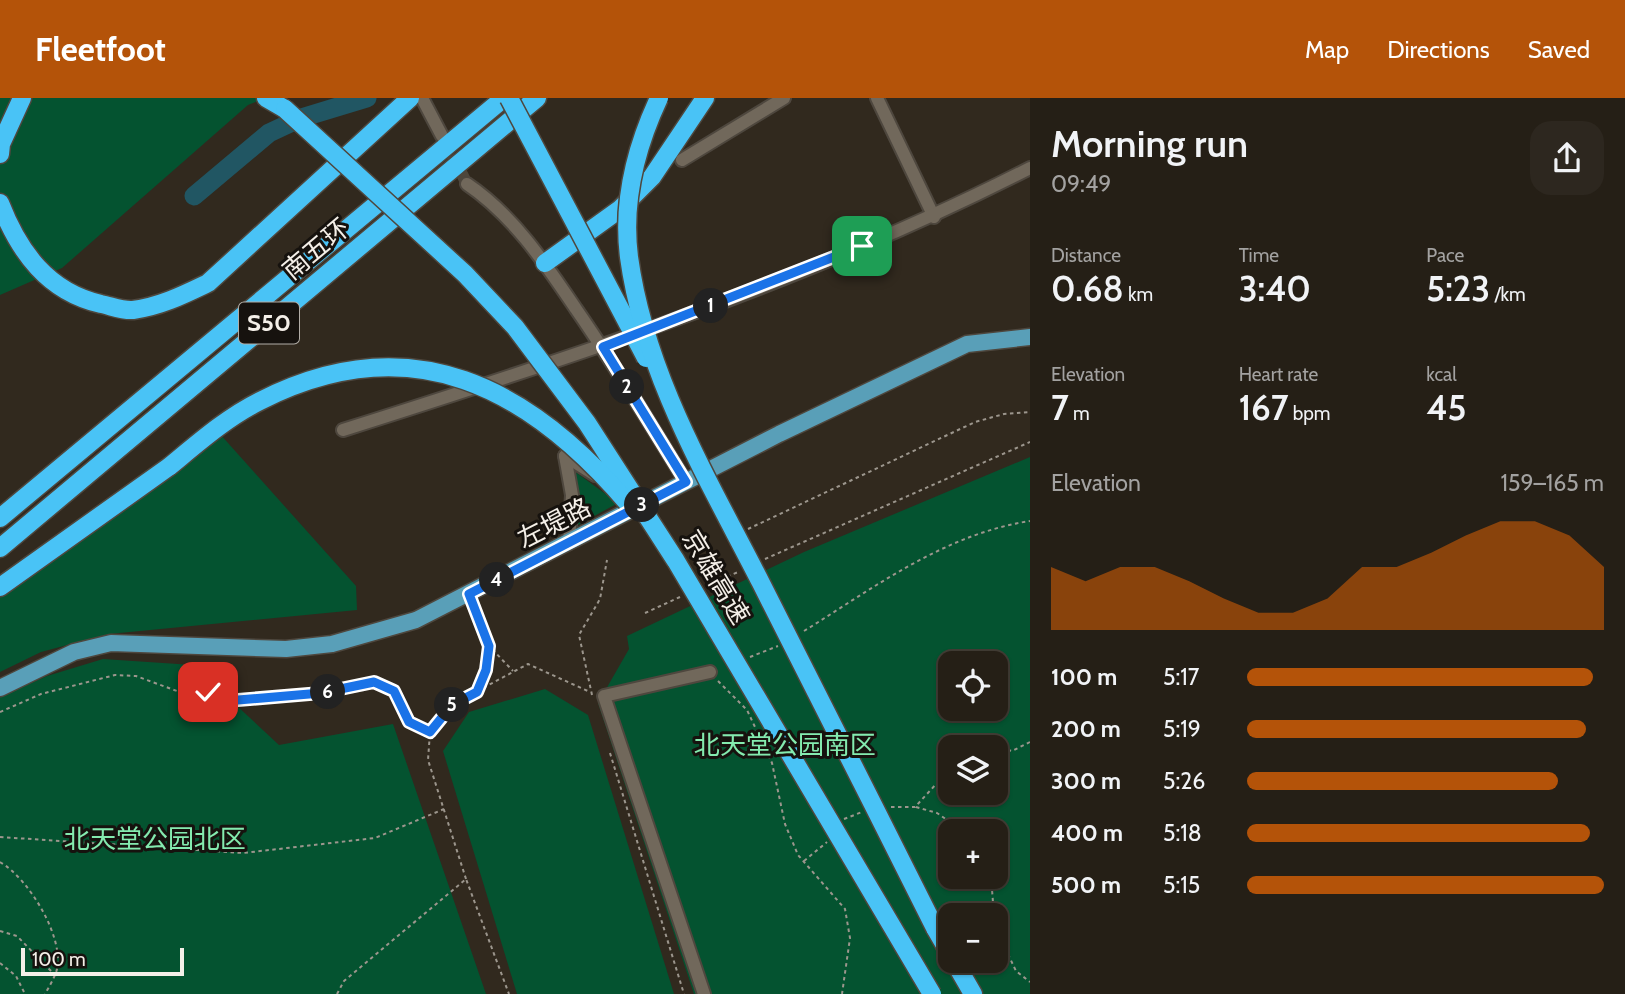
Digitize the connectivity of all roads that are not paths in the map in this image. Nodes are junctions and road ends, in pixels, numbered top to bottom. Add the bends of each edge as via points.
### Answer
1 (22, 98) edge
2 (266, 98) edge
3 (410, 98) edge
4 (422, 98) edge
5 (507, 98) edge
6 (537, 98) edge
7 (659, 98) edge
8 (705, 98) edge
9 (784, 98) edge
10 (877, 98) edge
11 (443, 136) tunnel mouth
12 (0, 154) edge
13 (682, 160) dead end
14 (1030, 168) edge
15 (467, 184) tunnel mouth
16 (0, 203) edge
17 (934, 217) junction
18 (545, 263) junction
19 (1030, 337) edge
20 (603, 347) junction
21 (664, 392) junction
22 (343, 430) dead end
23 (686, 482) junction
24 (648, 502) junction
25 (0, 518) edge
26 (569, 543) junction
27 (0, 548) edge
28 (676, 561) junction
29 (0, 587) edge
30 (710, 672) dead end
31 (0, 688) edge
32 (938, 933) edge
33 (961, 973) edge
34 (704, 994) edge
35 (932, 994) edge
36 (973, 994) edge

1 - 12 highway
2 - 28 highway, 京雄高速, bridge via 285,109 422,232 515,327 587,423
3 - 16 highway via 208,283 170,302 129,310 61,290 34,266 13,237
4 - 11 street
5 - 21 highway, bridge
5 - 25 highway, 南五环 / S50
6 - 27 highway, 南五环 / S50
7 - 21 highway, bridge via 632,174 627,222 636,295
8 - 18 highway via 659,167 620,209
9 - 13 street
10 - 17 street
14 - 17 street
15 - 18 street via 492,201
17 - 20 street
18 - 20 street
19 - 23 main road, 左堤路 via 967,344
20 - 22 street
20 - 23 street
21 - 32 highway, bridge
23 - 24 main road, 左堤路
24 - 26 main road, 左堤路
24 - 26 street via 565,456 572,495
26 - 31 main road, 左堤路 via 416,620 332,644 286,649 111,643 74,652
28 - 29 highway, bridge via 620,494 546,422 495,390 430,371 364,368 292,386 225,422
28 - 35 highway, 京雄高速, bridge
30 - 34 street via 604,696
33 - 36 highway

